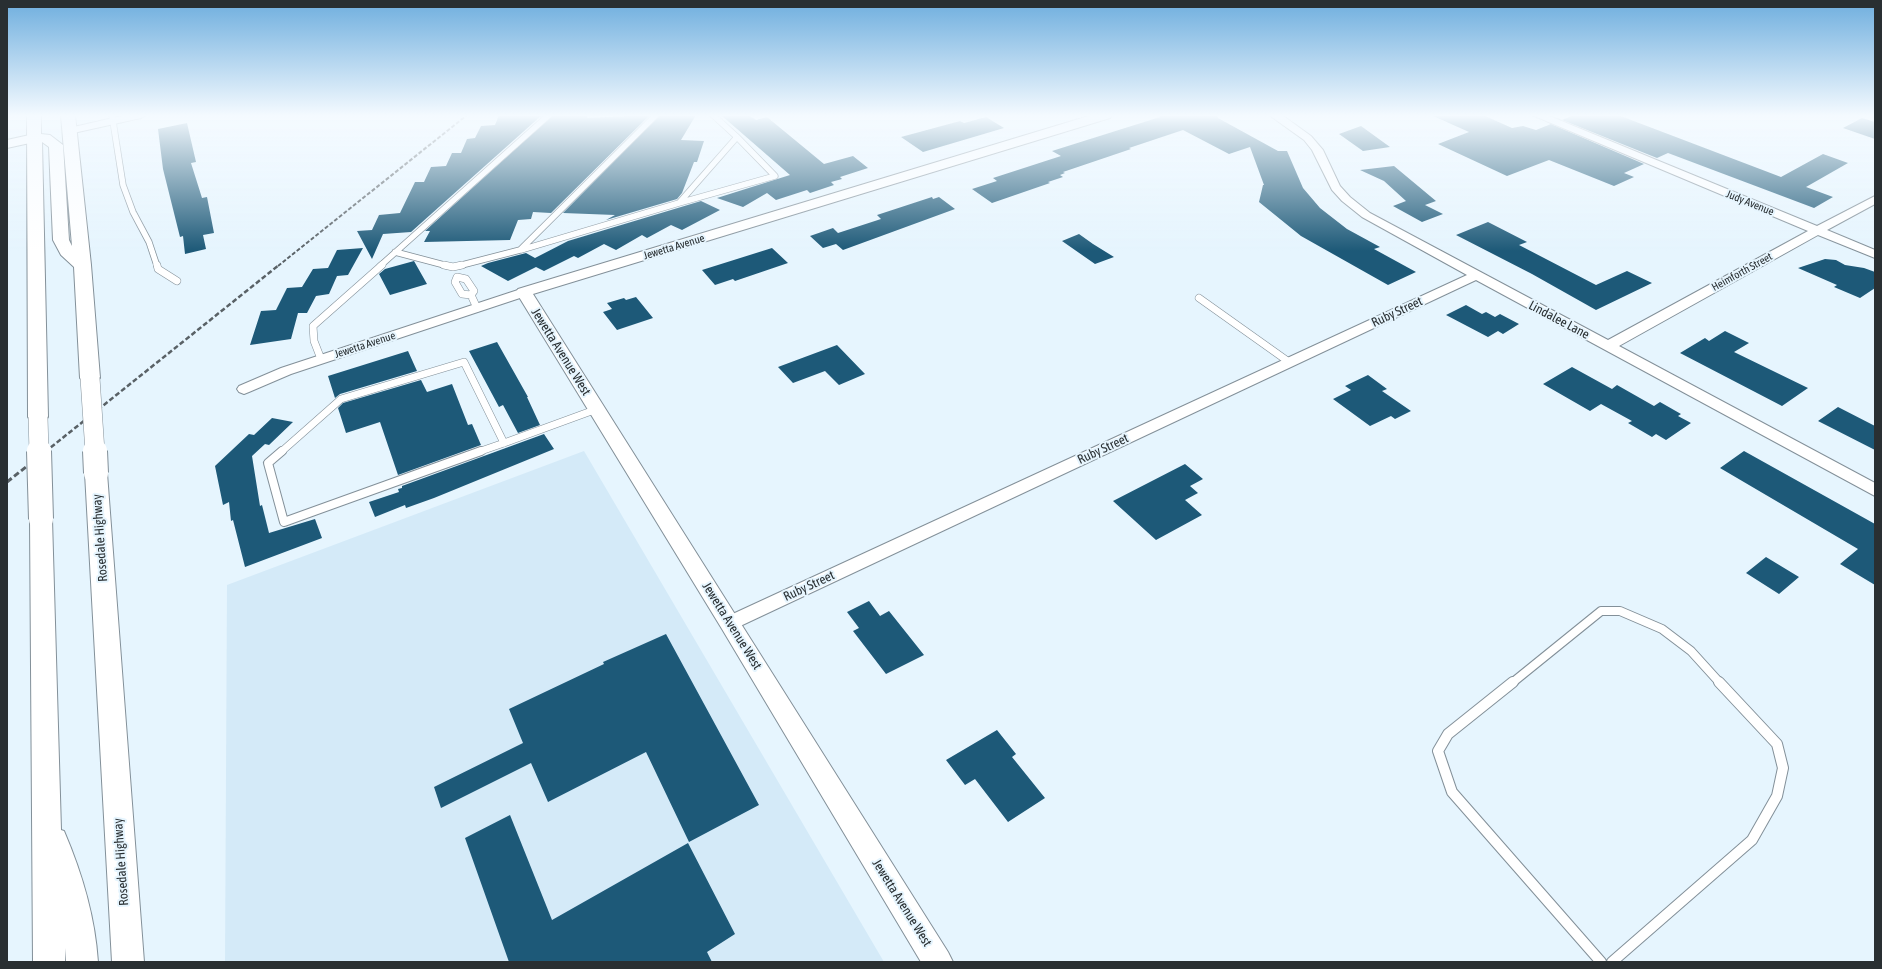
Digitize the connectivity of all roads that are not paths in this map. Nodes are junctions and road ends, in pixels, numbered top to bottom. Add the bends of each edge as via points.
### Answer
1 (34, 160) edge
2 (57, 160) edge
3 (72, 160) edge
4 (119, 160) edge
5 (498, 160) edge
6 (610, 160) edge
7 (717, 160) edge
8 (760, 160) edge
9 (957, 160) edge
10 (1323, 160) edge
11 (1647, 160) edge
12 (1875, 199) edge
13 (679, 203) junction
14 (1818, 230) junction
15 (520, 250) junction
16 (395, 252) junction
17 (1875, 254) edge
18 (82, 265) junction
19 (453, 267) junction
20 (1476, 275) junction
21 (457, 277) junction
22 (177, 281) dead end
23 (524, 292) junction
24 (470, 295) junction
25 (1199, 298) dead end
26 (477, 308) junction
27 (1608, 346) junction
28 (321, 359) junction
29 (1289, 362) junction
30 (244, 389) dead end
31 (597, 409) junction
32 (504, 443) junction
33 (1875, 490) edge
34 (730, 623) junction
35 (47, 827) junction
36 (49, 962) edge
37 (82, 962) edge
38 (128, 962) edge
39 (938, 962) edge
40 (1601, 962) edge
41 (1612, 962) edge

1 - 35 main road, bridge
2 - 18 main road via 61,240 63,247
3 - 18 main road, Rosedale Highway
4 - 22 lane via 122,185 149,242 158,269
5 - 16 lane
6 - 15 lane
7 - 13 lane
8 - 13 lane via 775,176
9 - 23 street, Jewetta Avenue
10 - 20 street, Lindalee Lane via 1329,177 1348,201 1385,226
11 - 14 street, Judy Avenue
12 - 14 street, Heimforth Street
13 - 15 lane
14 - 17 street, Judy Avenue
14 - 27 street, Heimforth Street
15 - 19 lane
16 - 19 lane
16 - 28 lane via 313,326 314,341
18 - 38 main road, Rosedale Highway, bridge
19 - 21 lane
20 - 27 street, Lindalee Lane
20 - 29 street, Ruby Street
21 - 24 lane via 455,282 462,294
21 - 24 lane via 467,281 474,291
23 - 26 street, Jewetta Avenue
23 - 31 street, Jewetta Avenue West
24 - 26 lane
25 - 29 lane
26 - 28 street, Jewetta Avenue
27 - 33 street, Lindalee Lane
28 - 30 street, Jewetta Avenue
29 - 34 street, Ruby Street
31 - 32 lane
31 - 34 street, Jewetta Avenue West
32 - 32 lane via 284,522 268,463 341,399 464,362
34 - 39 street, Jewetta Avenue West
35 - 36 main road
35 - 37 main road via 69,885 80,933
40 - 41 lane via 1452,792 1438,751 1448,734 1601,612 1620,611 1662,630 1691,651 1777,744 1783,768 1777,796 1752,840

